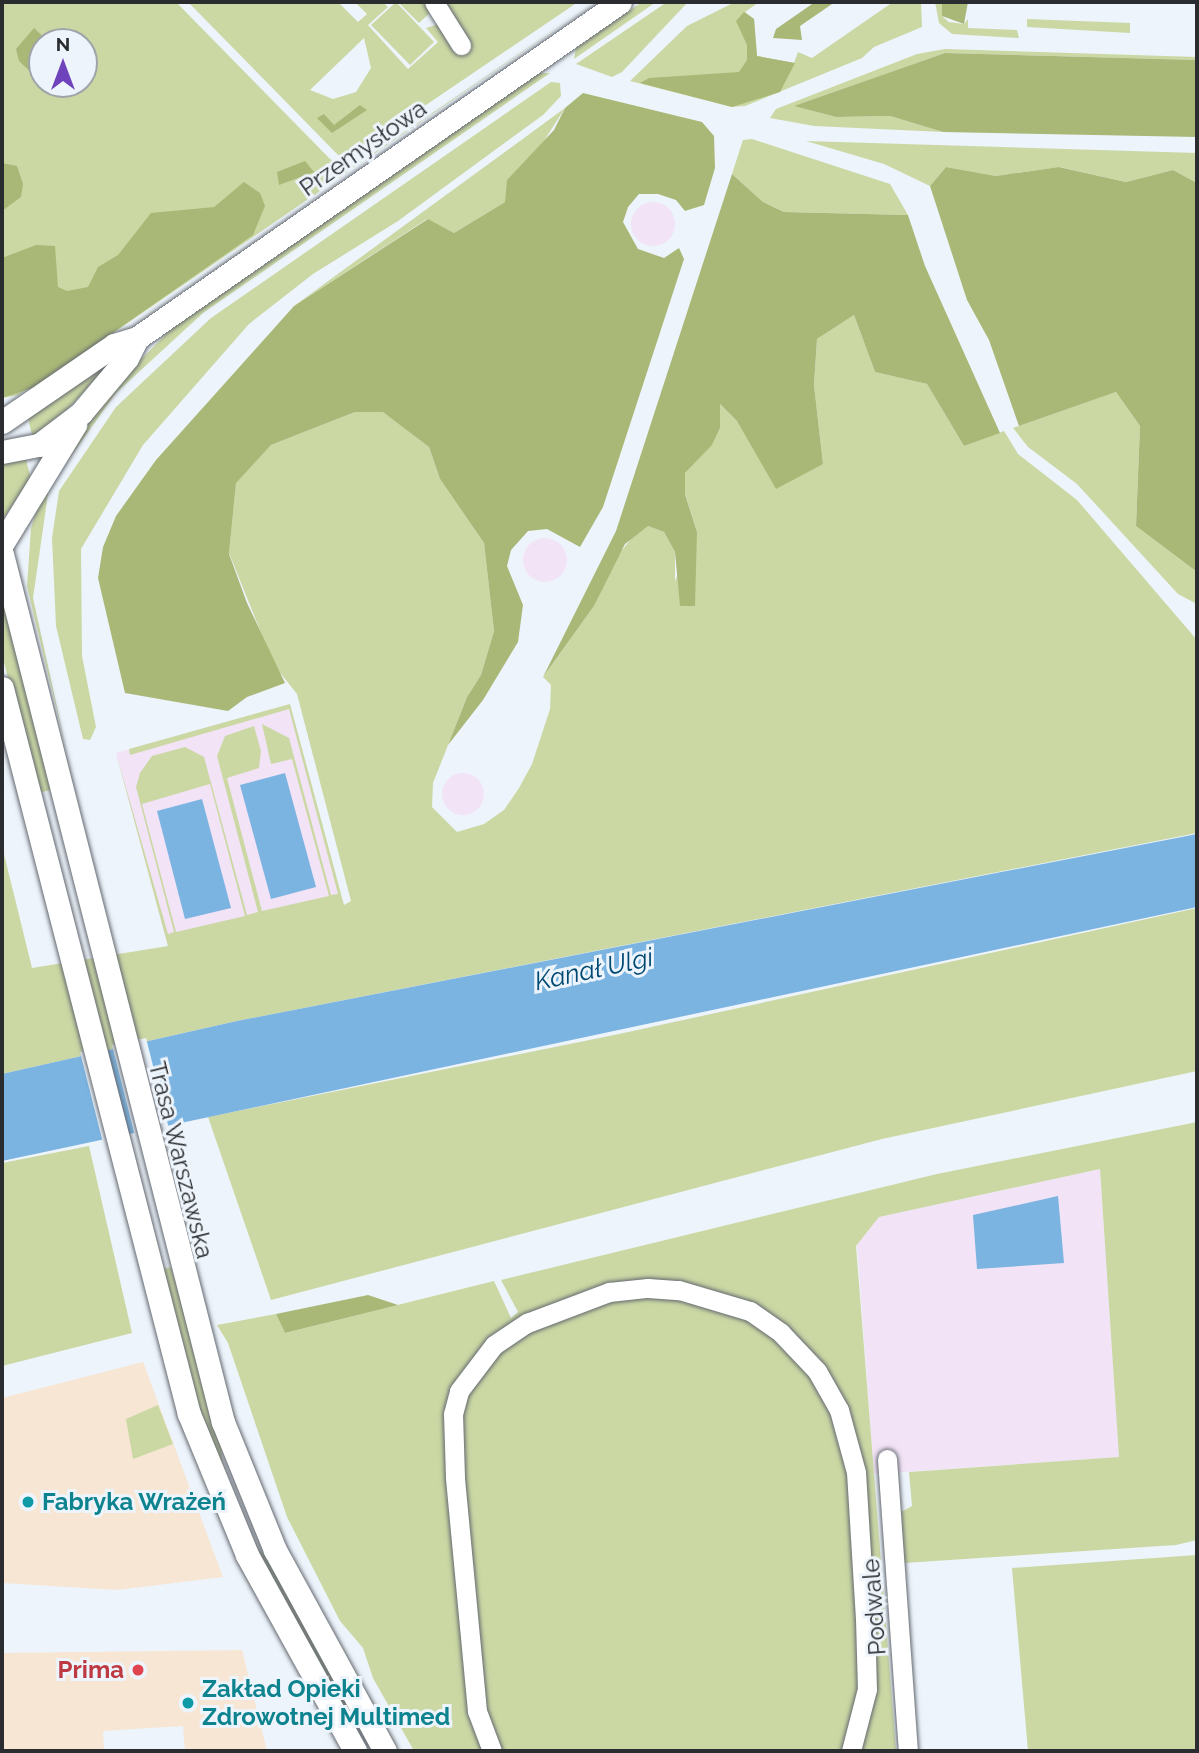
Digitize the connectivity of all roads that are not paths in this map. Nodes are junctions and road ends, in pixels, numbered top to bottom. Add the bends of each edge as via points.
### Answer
1 (434, 2) edge
2 (620, 2) edge
3 (461, 45) dead end
4 (137, 338) junction
5 (31, 401) junction
6 (2, 408) edge
7 (81, 413) junction
8 (2, 422) edge
9 (2, 452) edge
10 (2, 544) edge
11 (2, 554) edge
12 (2, 688) edge
13 (887, 1459) dead end
14 (355, 1751) edge
15 (385, 1751) edge
16 (492, 1751) edge
17 (851, 1751) edge
18 (908, 1751) edge

1 - 3 street
2 - 4 main road, Przemysłowa
4 - 5 main road, Przemysłowa via 114,345
4 - 7 main road, Przemysłowa via 127,358
5 - 6 main road
5 - 8 main road
7 - 9 main road, Przemysłowa via 39,445
7 - 10 main road
11 - 15 main road, Trasa Warszawska via 219,1408 258,1512 306,1611
12 - 14 main road via 185,1401 219,1495 260,1581
13 - 18 street, Podwale
16 - 17 street via 477,1711 460,1533 453,1438 459,1391 494,1345 527,1323 609,1292 648,1287 680,1290 750,1311 781,1333 817,1371 839,1410 856,1472 865,1619 867,1689

